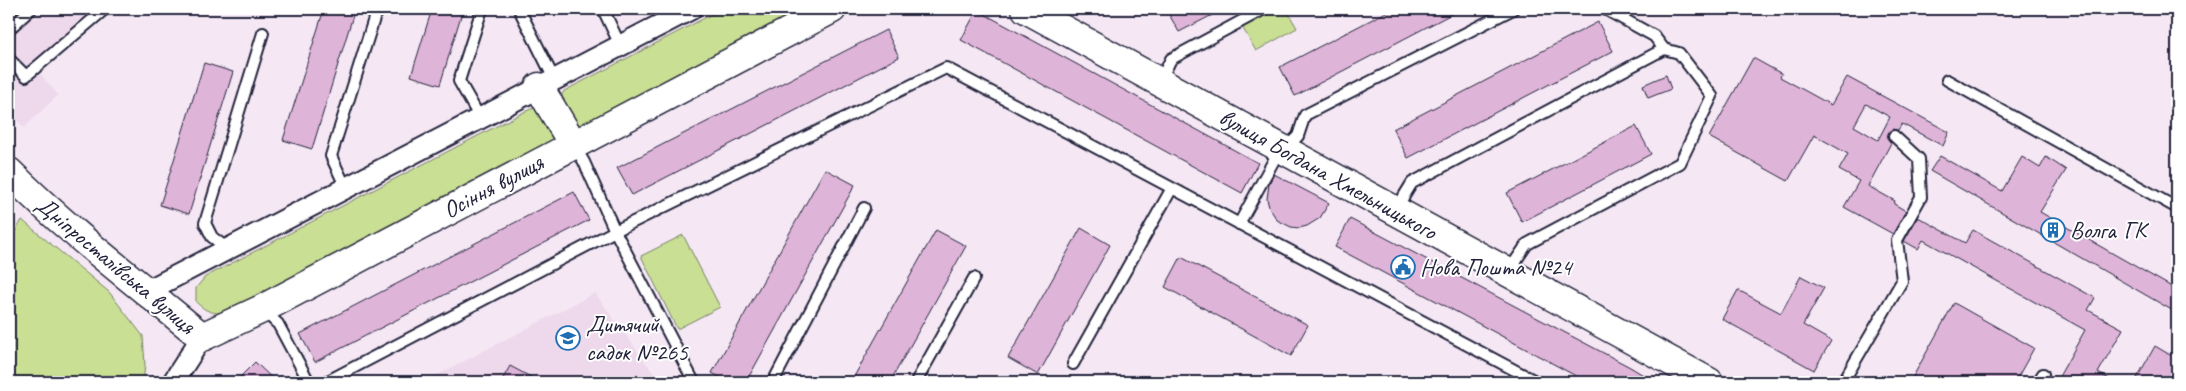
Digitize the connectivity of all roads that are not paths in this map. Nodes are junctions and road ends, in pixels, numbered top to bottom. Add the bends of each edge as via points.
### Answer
1 (31, 9) edge
2 (106, 9) edge
3 (377, 9) edge
4 (482, 9) edge
5 (519, 9) edge
6 (603, 9) edge
7 (691, 9) edge
8 (832, 9) edge
9 (1264, 9) edge
10 (1513, 9) edge
11 (1605, 9) edge
12 (1038, 13) edge
13 (9, 29) edge
14 (263, 32) dead end
15 (620, 45) junction
16 (1664, 49) junction
17 (9, 59) edge
18 (1947, 80) dead end
19 (1160, 82) junction
20 (547, 83) junction
21 (480, 118) junction
22 (1894, 136) dead end
23 (573, 144) junction
24 (1285, 150) junction
25 (9, 172) edge
26 (346, 188) junction
27 (1172, 188) junction
28 (864, 208) dead end
29 (2177, 208) edge
30 (1395, 210) junction
31 (1239, 224) junction
32 (615, 231) junction
33 (228, 249) junction
34 (1508, 273) junction
35 (974, 278) dead end
36 (147, 291) junction
37 (262, 309) junction
38 (202, 337) junction
39 (1073, 364) dead end
40 (173, 382) edge
41 (308, 382) edge
42 (326, 382) edge
43 (694, 382) edge
44 (774, 382) edge
45 (916, 382) edge
46 (1537, 382) edge
47 (1709, 382) edge
48 (1843, 382) edge

1 - 13 lane
2 - 17 lane via 26,76
3 - 26 lane via 330,156
4 - 21 lane via 459,81
5 - 20 lane
6 - 15 lane
7 - 15 street
8 - 23 street, Осіння вулиця
9 - 19 lane via 1171,60
10 - 24 lane via 1305,115 1298,136
11 - 16 lane via 1654,36
12 - 19 street, вулиця Богдана Хмельницького
14 - 33 lane via 206,224 212,237
15 - 20 street
16 - 30 lane via 1412,183
16 - 34 lane via 1680,53 1712,96 1680,163 1527,244
18 - 29 lane
19 - 24 street, вулиця Богдана Хмельницького
20 - 21 street
20 - 23 street
21 - 26 street
22 - 48 lane via 1919,159 1921,197 1896,240 1902,281
23 - 32 lane
23 - 37 street, Осіння вулиця
24 - 30 street, вулиця Богдана Хмельницького
24 - 31 lane via 1274,160
25 - 36 street, Дніпросталівська вулиця
26 - 33 street
27 - 31 lane
27 - 32 lane via 946,68
27 - 39 lane
28 - 44 lane
30 - 34 street, вулиця Богдана Хмельницького
31 - 46 lane
32 - 42 lane
32 - 43 lane
33 - 36 street
34 - 47 street, вулиця Богдана Хмельницького
35 - 45 lane
36 - 38 street, Дніпросталівська вулиця
37 - 38 street, Осіння вулиця
37 - 41 lane via 278,324
38 - 40 street

